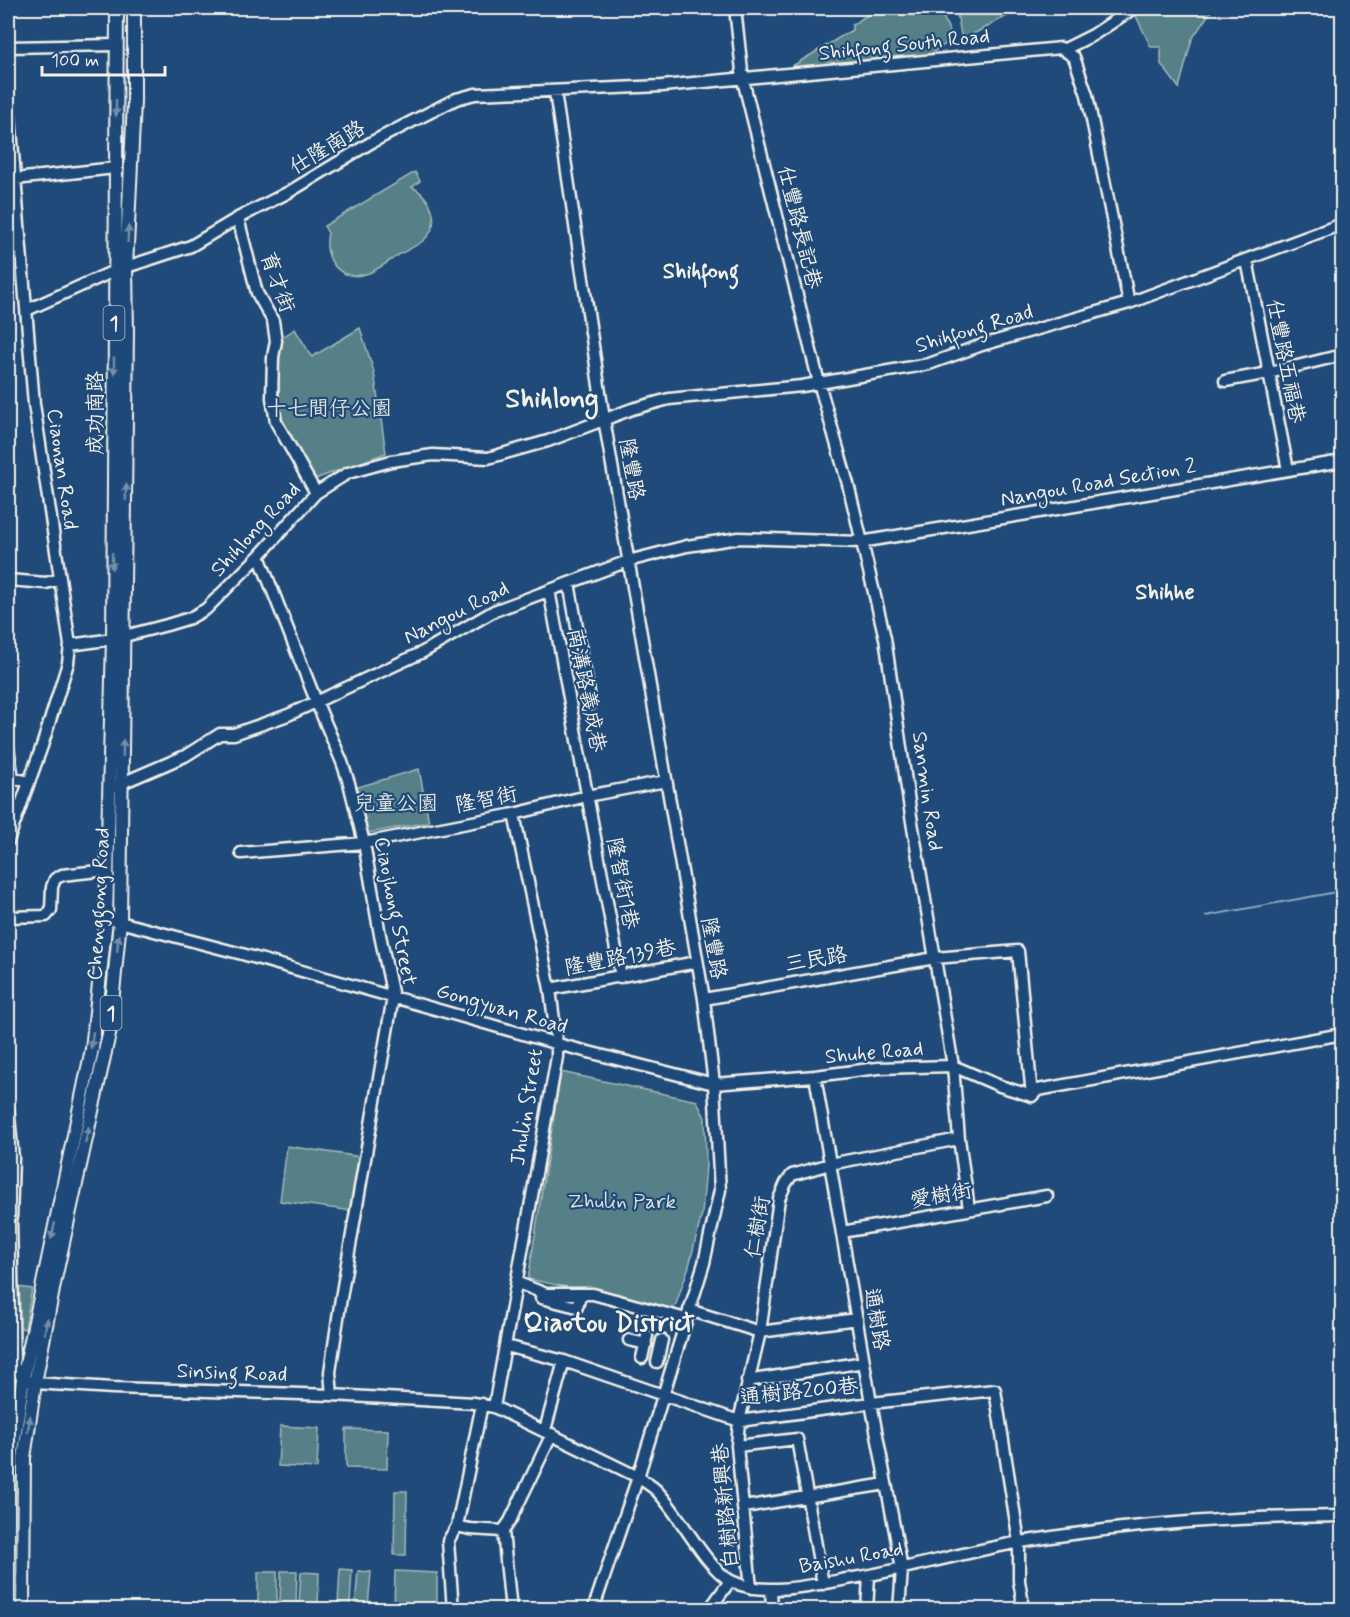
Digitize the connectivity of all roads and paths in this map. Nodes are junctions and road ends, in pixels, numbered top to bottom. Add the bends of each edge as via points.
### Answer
1 (117, 8) edge
2 (134, 8) edge
3 (735, 8) edge
4 (1134, 8) edge
5 (116, 45) junction
6 (8, 47) edge
7 (1065, 49) junction
8 (743, 80) junction
9 (555, 92) junction
10 (8, 93) edge
11 (116, 168) junction
12 (15, 179) junction
13 (13, 218) edge
14 (238, 218) junction
15 (1342, 224) edge
16 (1246, 260) junction
17 (120, 269) junction
18 (1129, 303) junction
19 (27, 310) junction
20 (1342, 355) edge
21 (1269, 373) junction
22 (1225, 381) dead end
23 (819, 383) junction
24 (604, 419) junction
25 (1342, 461) edge
26 (1288, 470) junction
27 (316, 493) junction
28 (861, 542) junction
29 (259, 556) junction
30 (628, 561) junction
31 (60, 579) junction
32 (8, 580) edge
33 (569, 583) junction
34 (549, 590) junction
35 (118, 637) junction
36 (70, 645) junction
37 (316, 702) junction
38 (591, 704) dead end
39 (8, 748) edge
40 (666, 781) junction
41 (29, 782) junction
42 (123, 782) junction
43 (109, 788) junction
44 (587, 796) junction
45 (514, 814) junction
46 (8, 841) edge
47 (364, 843) junction
48 (241, 853) dead end
49 (107, 870) junction
50 (8, 917) edge
51 (106, 920) junction
52 (120, 921) junction
53 (935, 958) junction
54 (697, 962) junction
55 (621, 977) junction
56 (550, 989) junction
57 (393, 997) junction
58 (704, 999) junction
59 (1342, 1034) edge
60 (557, 1044) junction
61 (953, 1065) junction
62 (815, 1076) junction
63 (714, 1084) junction
64 (1032, 1096) junction
65 (8, 1106) edge
66 (959, 1139) junction
67 (830, 1164) junction
68 (1047, 1196) dead end
69 (969, 1209) junction
70 (842, 1232) junction
71 (517, 1286) junction
72 (580, 1296) dead end
73 (546, 1297) junction
74 (687, 1314) junction
75 (857, 1319) junction
76 (760, 1332) junction
77 (629, 1340) dead end
78 (662, 1340) dead end
79 (506, 1346) junction
80 (642, 1358) dead end
81 (564, 1361) junction
82 (657, 1362) dead end
83 (864, 1362) junction
84 (23, 1379) junction
85 (747, 1381) junction
86 (35, 1383) junction
87 (663, 1394) junction
88 (332, 1395) junction
89 (428, 1400) joint
90 (871, 1403) junction
91 (482, 1404) junction
92 (494, 1407) junction
93 (739, 1421) junction
94 (549, 1432) junction
95 (737, 1446) junction
96 (9, 1465) edge
97 (23, 1466) junction
98 (638, 1477) junction
99 (886, 1484) junction
100 (807, 1497) junction
101 (744, 1507) junction
102 (1342, 1516) edge
103 (457, 1526) junction
104 (503, 1531) junction
105 (1019, 1542) junction
106 (902, 1569) junction
107 (869, 1576) junction
108 (730, 1581) junction
109 (823, 1584) junction
110 (751, 1588) junction
111 (771, 1589) junction
112 (10, 1610) edge
113 (23, 1610) edge
114 (453, 1610) edge
115 (511, 1610) edge
116 (593, 1610) edge
117 (709, 1610) edge
118 (772, 1610) edge
119 (867, 1610) edge
120 (899, 1610) edge
121 (1020, 1610) edge

1 - 5 main road, 成功南路 / 1
17 -> 2 main road, 成功南路 / 1 via 134,102
3 - 8 street, 仕豐路長記巷
4 - 7 street
5 - 6 street
5 -> 11 main road, 成功南路 / 1
7 - 8 street, Shihfong South Road
7 - 18 street via 1078,64 1087,95
8 - 9 street, Shihfong South Road
8 - 23 street, 仕豐路長記巷
9 - 14 street, 仕隆南路 via 475,94 456,99
9 - 24 street, 隆豐路
10 - 12 street, Ciaonan Road
11 - 12 street
11 - 17 main road, 成功南路 / 1
12 - 13 street, Ciaonan Road
13 - 19 street, Ciaonan Road
14 - 17 street, 仕隆南路 via 191,246
14 - 27 street, 育才街 via 257,293 273,321 276,341 272,398 276,422
15 - 16 street, Shihfong Road
16 - 18 street, Shihfong Road
16 - 21 street, 仕豐路五福巷
17 - 19 street, 仕隆南路
17 - 35 main road, 成功南路 / 1 via 127,343
18 - 23 street, Shihfong Road via 929,364
19 - 31 street, Ciaonan Road via 34,404
20 - 21 street
21 - 22 street
21 - 26 street, 仕豐路五福巷
23 - 24 street, Shihfong Road via 669,399
23 - 28 street, Sanmin Road
24 - 27 street, Shihlong Road via 548,441 488,458 433,455 348,472
24 - 30 street, 隆豐路
25 - 26 street, Nangou Road Section 2
26 - 28 street, Nangou Road Section 2
27 - 29 street, Shihlong Road
28 - 30 street, Nangou Road via 739,538
28 - 53 street, Sanmin Road via 885,638
29 - 35 street, Shihlong Road via 206,609 190,618
29 - 37 street, Ciaojhong Street
30 - 33 street, Nangou Road
30 - 40 street, 隆豐路
31 - 32 street via 46,584
31 - 36 street, Ciaonan Road
33 - 34 street, Nangou Road
33 - 38 street
34 - 37 street, Nangou Road via 494,611 423,652
34 - 44 street, 南溝路義成巷
35 - 36 street, Shihlong Road
42 -> 35 main road, Chenggong Road / 1
35 - 43 main road, Chenggong Road / 1
36 - 41 street, Ciaonan Road
37 - 42 street, Nangou Road via 234,734 220,734 185,756
37 - 47 street, Ciaojhong Street via 342,762
39 - 41 street via 13,778
40 - 44 street, 隆智街
40 - 54 street, 隆豐路
41 - 46 street, Ciaonan Road
42 - 43 street, Nangou Road
42 - 52 main road, Chenggong Road / 1
43 - 49 main road, Chenggong Road / 1
44 - 45 street, 隆智街
44 - 55 street, 隆智街1巷
45 - 47 street, 隆智街
45 - 56 street, Jhulin Street
47 - 48 street, 隆智街
47 - 57 street, Ciaojhong Street
49 - 50 street via 56,879 51,910 46,916
49 - 51 main road, Chenggong Road / 1
51 - 52 street, Gongyuan Road
51 -> 84 main road, Chenggong Road / 1 via 92,1049
52 - 57 street, Gongyuan Road
86 -> 52 main road, Chenggong Road / 1 via 109,1034
53 - 58 street, 三民路
53 - 61 street, Sanmin Road
53 - 64 street, 三民路 via 1018,951
54 - 55 street, 隆豐路139巷
54 - 58 street, 隆豐路
55 - 56 street, 隆豐路139巷
56 - 60 street, Jhulin Street
57 - 60 street, Gongyuan Road
57 - 88 street, Ciaojhong Street via 341,1298 330,1372
58 - 63 street, 隆豐路
59 - 64 street via 1038,1090
60 - 63 street, Gongyuan Road
60 - 71 street, Jhulin Street
61 - 62 street, Shuhe Road
61 - 64 street, Shuhe Road
61 - 66 street, Sanmin Road
62 - 63 street, Shuhe Road
62 - 67 street, 通樹路
63 - 74 street, 隆豐路 via 720,1190 704,1263
65 - 84 street via 14,1158 14,1366
66 - 67 street, 仁樹街
66 - 69 street, Sanmin Road
67 - 70 street, 通樹路
67 - 76 street, 仁樹街 via 792,1175 782,1191
68 - 69 street, 愛樹街
69 - 70 street, 愛樹街
70 - 75 street, 通樹路
71 - 73 street
71 - 79 street, Jhulin Street
72 - 73 street via 577,1307
73 - 74 street via 593,1294
74 - 76 street
74 - 87 street, 隆豐路
75 - 76 street
75 - 83 street, 通樹路
76 - 85 street, 仁樹街
77 - 80 street via 646,1340
78 - 82 street
79 - 81 street, 通樹路200巷
79 - 92 street, Jhulin Street
81 - 87 street, 通樹路200巷
81 - 94 street
83 - 85 street
83 - 90 street, 通樹路
84 - 86 street, Sinsing Road
84 - 96 main road, 1
85 - 93 street, 仁樹街
86 - 88 street, Sinsing Road
97 -> 86 main road, 1
87 - 93 street, 通樹路200巷
87 - 98 street, 隆豐路
88 - 89 street, Sinsing Road
89 - 91 street, Baishu Road
90 - 93 street, 通樹路200巷
90 - 99 street, 通樹路
90 - 105 street, 通樹路200巷 via 995,1390
91 - 92 street, Baishu Road
91 - 103 street
92 - 94 street, Baishu Road
93 - 95 street, 白樹路新興巷
94 - 98 street, Baishu Road
94 - 104 street
95 - 100 street via 797,1439
95 - 101 street, 白樹路新興巷
96 - 97 street
96 - 112 main road, 1
97 - 113 main road, 1
98 - 108 street, Baishu Road via 656,1490
98 - 116 street, 隆豐路
99 - 100 street
99 - 106 street, 通樹路
100 - 101 street
100 - 109 street
101 - 110 street, 白樹路新興巷
102 - 105 street, Baishu Road via 1181,1523
103 - 104 street
103 - 114 street via 448,1541
104 - 115 street
105 - 106 street, Baishu Road
105 - 121 street
106 - 107 street, Baishu Road
106 - 120 street, 通樹路
107 - 109 street, Baishu Road
107 - 119 street
108 - 110 street, Baishu Road
108 - 117 street
109 - 111 street, Baishu Road
110 - 111 street, Baishu Road
111 - 118 street

